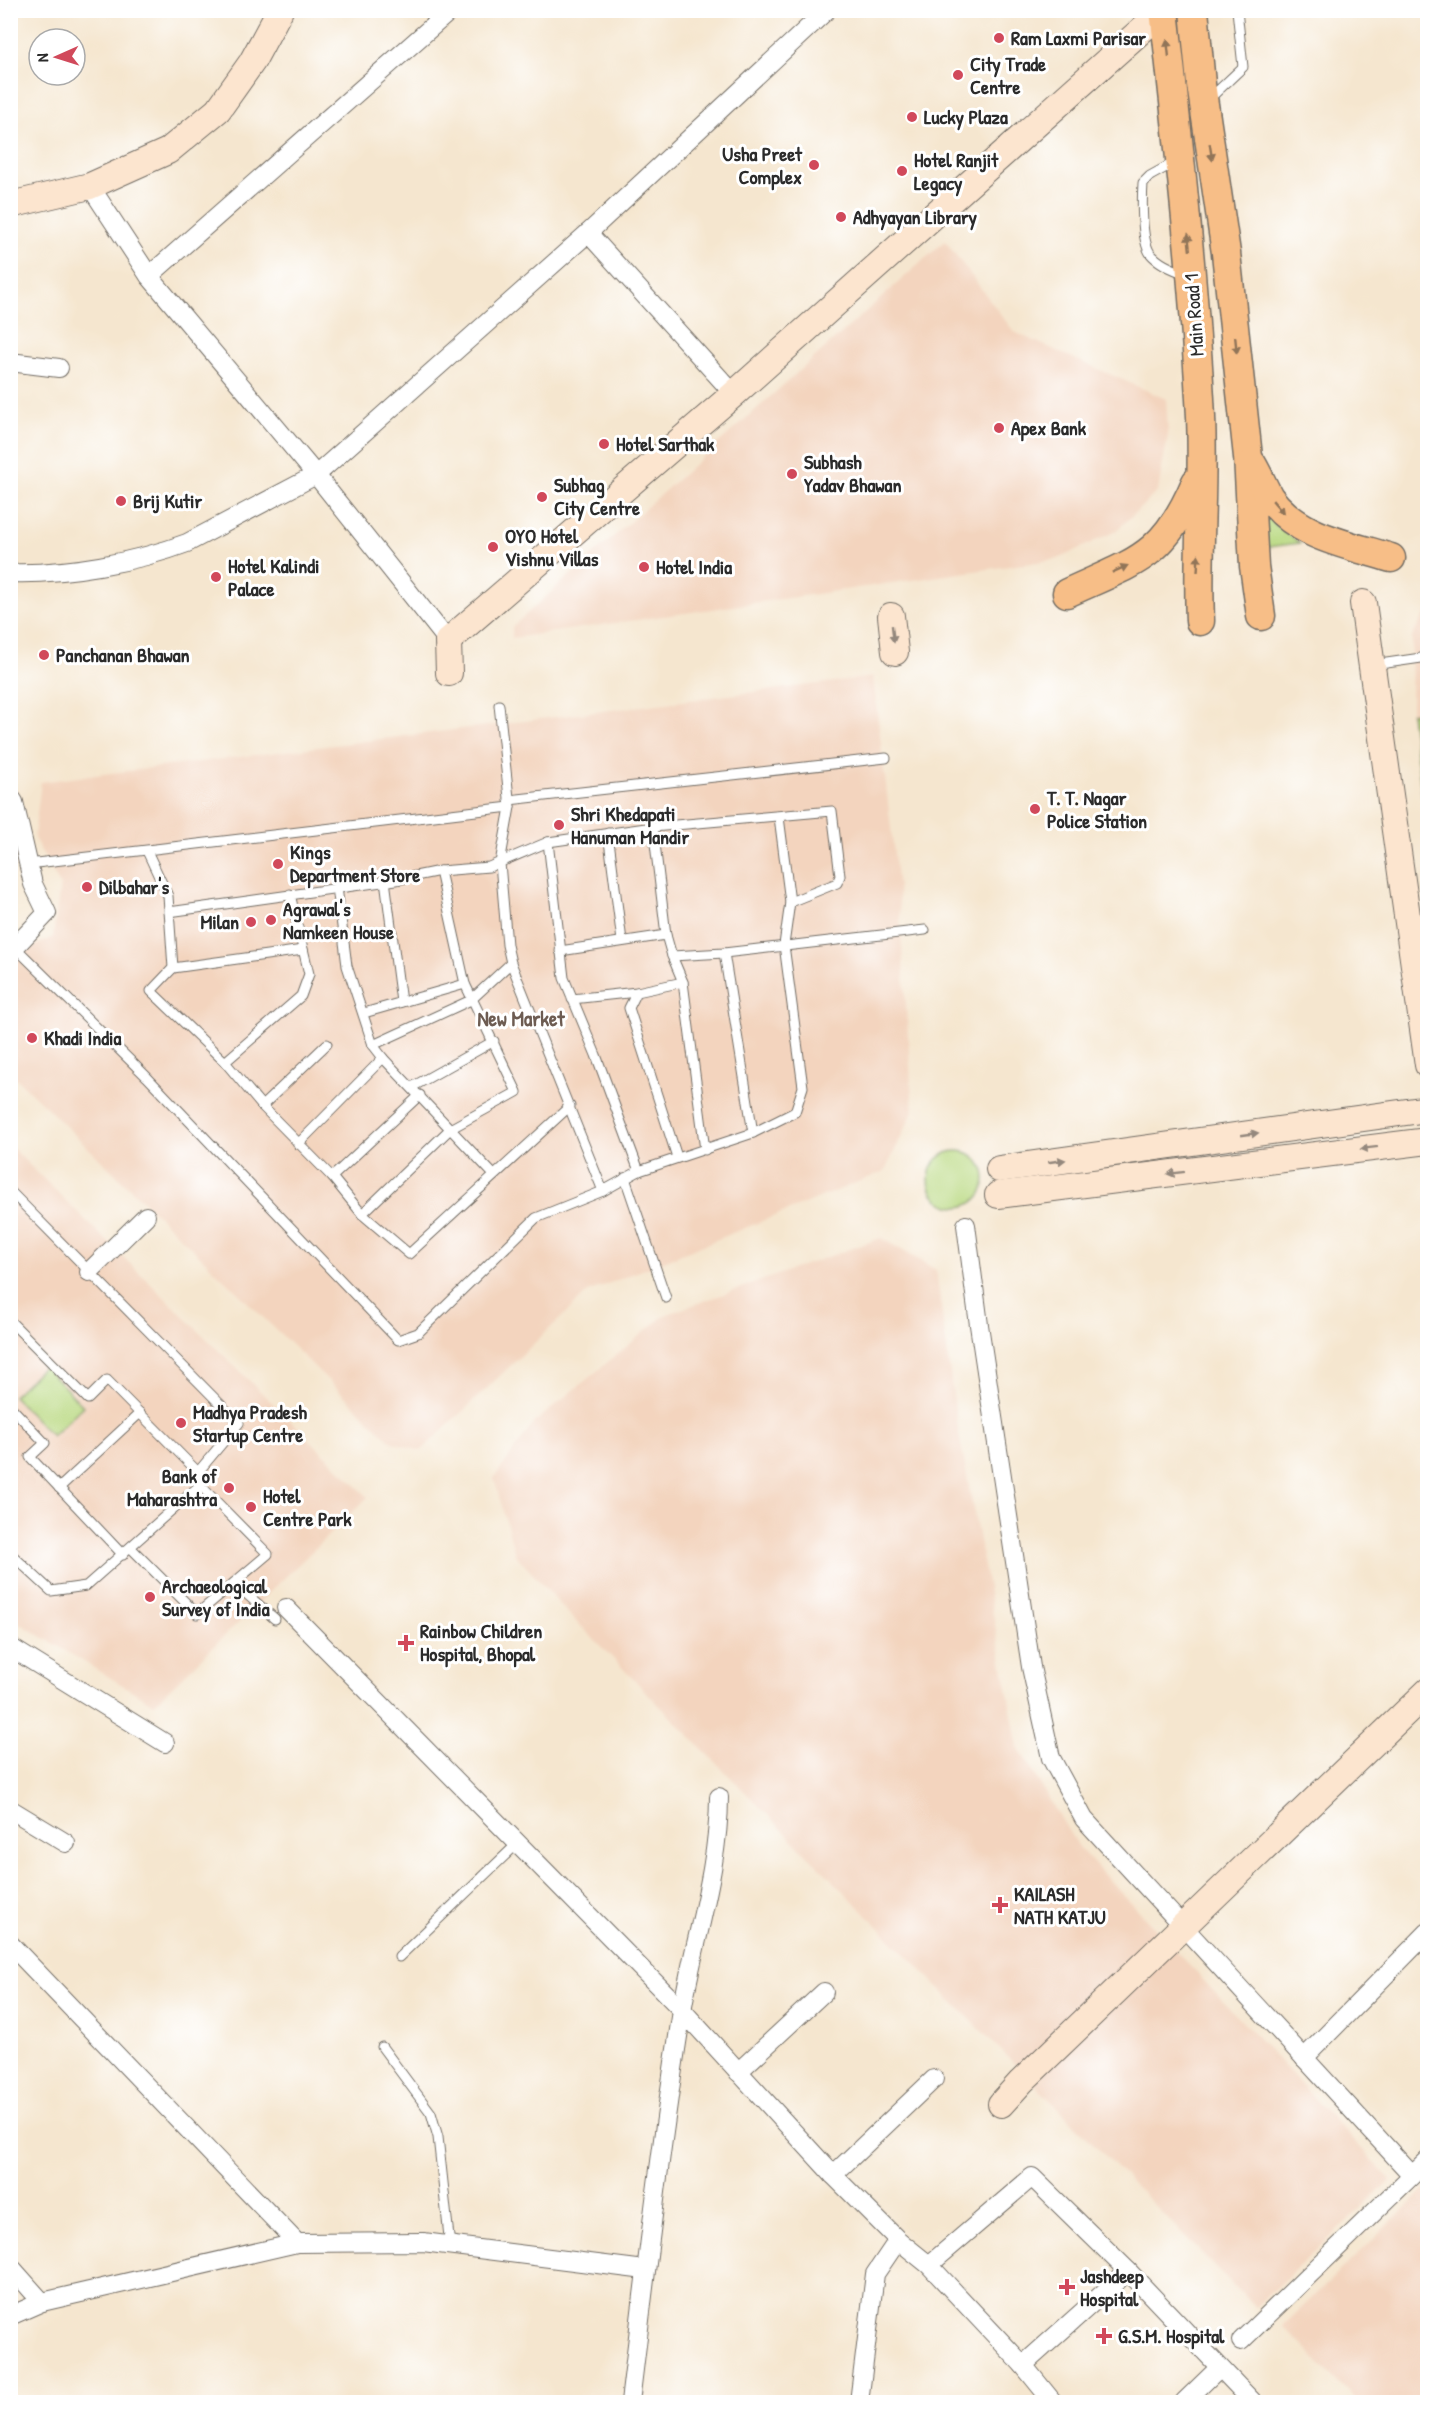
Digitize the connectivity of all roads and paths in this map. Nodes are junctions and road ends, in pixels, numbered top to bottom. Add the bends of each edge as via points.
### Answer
1 (280, 10) edge
2 (451, 10) edge
3 (827, 10) edge
4 (1164, 10) edge
5 (1194, 10) edge
6 (1237, 10) edge
7 (1204, 103) junction
8 (1180, 159) junction
9 (90, 186) junction
10 (10, 205) edge
11 (588, 233) junction
12 (149, 276) junction
13 (1192, 276) junction
14 (10, 362) edge
15 (59, 368) dead end
16 (734, 394) junction
17 (1248, 457) junction
18 (1202, 469) junction
19 (316, 475) junction
20 (1391, 558) dead end
21 (10, 573) edge
22 (1067, 593) dead end
23 (1363, 603) dead end
24 (891, 616) dead end
25 (1261, 616) dead end
26 (1200, 621) dead end
27 (448, 640) junction
28 (895, 652) dead end
29 (1428, 657) edge
30 (1371, 665) junction
31 (449, 673) dead end
32 (499, 705) dead end
33 (886, 758) dead end
34 (10, 796) edge
35 (510, 804) junction
36 (779, 817) junction
37 (653, 827) junction
38 (608, 833) junction
39 (548, 842) junction
40 (147, 851) junction
41 (500, 863) junction
42 (28, 864) junction
43 (440, 871) junction
44 (385, 880) junction
45 (337, 887) junction
46 (290, 894) junction
47 (790, 902) junction
48 (169, 912) junction
49 (925, 930) dead end
50 (666, 935) junction
51 (622, 941) junction
52 (784, 945) junction
53 (13, 950) edge
54 (303, 950) junction
55 (560, 951) junction
56 (724, 953) junction
57 (672, 956) junction
58 (511, 963) junction
59 (173, 968) junction
60 (683, 982) junction
61 (465, 984) junction
62 (637, 992) junction
63 (572, 999) junction
64 (471, 1000) junction
65 (401, 1002) junction
66 (364, 1013) junction
67 (494, 1041) junction
68 (327, 1044) dead end
69 (373, 1045) junction
70 (383, 1058) junction
71 (225, 1062) junction
72 (1428, 1065) edge
73 (412, 1087) junction
74 (420, 1095) junction
75 (262, 1106) junction
76 (570, 1106) junction
77 (1428, 1109) edge
78 (450, 1129) junction
79 (753, 1133) junction
80 (1428, 1141) edge
81 (298, 1144) junction
82 (705, 1150) junction
83 (677, 1157) junction
84 (999, 1169) dead end
85 (639, 1171) junction
86 (494, 1175) junction
87 (332, 1178) junction
88 (625, 1179) junction
89 (10, 1191) edge
90 (603, 1191) junction
91 (998, 1195) dead end
92 (363, 1214) junction
93 (146, 1216) dead end
94 (966, 1225) dead end
95 (89, 1272) junction
96 (666, 1298) dead end
97 (10, 1321) edge
98 (10, 1406) edge
99 (140, 1413) junction
100 (198, 1472) junction
101 (200, 1485) junction
102 (59, 1488) junction
103 (131, 1548) junction
104 (10, 1553) edge
105 (123, 1555) junction
106 (234, 1583) junction
107 (280, 1613) joint
108 (10, 1647) edge
109 (1428, 1691) edge
110 (165, 1743) dead end
111 (719, 1797) dead end
112 (10, 1809) edge
113 (66, 1843) dead end
114 (518, 1844) junction
115 (1183, 1927) junction
116 (1428, 1932) edge
117 (10, 1944) edge
118 (399, 1957) dead end
119 (824, 1992) dead end
120 (682, 2010) junction
121 (382, 2047) dead end
122 (1304, 2058) junction
123 (738, 2072) junction
124 (934, 2079) dead end
125 (1001, 2104) dead end
126 (1428, 2160) edge
127 (834, 2175) junction
128 (1412, 2175) junction
129 (898, 2240) junction
130 (297, 2243) junction
131 (450, 2246) junction
132 (929, 2265) junction
133 (10, 2266) edge
134 (645, 2270) junction
135 (1128, 2271) junction
136 (42, 2302) junction
137 (10, 2316) edge
138 (1241, 2340) dead end
139 (1023, 2366) junction
140 (1219, 2368) junction
141 (629, 2400) edge
142 (859, 2403) edge
143 (1053, 2403) edge
144 (1184, 2403) edge
145 (1252, 2403) edge

1 - 9 street via 252,62 218,110 168,151
2 - 12 street
3 - 11 street
8 -> 4 main road, Main Road 1
4 - 16 street
5 - 7 main road, Main Road 1
6 - 7 lane via 1243,68
7 -> 17 main road, Main Road 1 via 1226,253
13 -> 8 main road, Main Road 1
8 - 13 lane via 1143,183 1145,232 1150,252 1162,263
9 - 10 street
9 - 12 street
11 - 16 street
11 - 19 street
12 - 19 street
13 - 18 main road, Main Road 1
14 - 15 street
16 - 27 street
17 -> 20 main road via 1269,497 1287,517 1309,532
17 - 25 main road, Main Road 1
22 -> 18 main road via 1139,560 1158,545 1178,522
26 -> 18 main road, Main Road 1
19 - 21 street via 169,550 49,572
19 - 27 street
23 - 30 street
24 -> 28 street
27 - 31 street
29 - 30 lane
30 - 72 street
32 - 35 lane
33 - 35 lane
34 - 42 street
35 - 40 lane
35 - 41 lane
36 - 37 lane
36 - 47 lane
36 - 47 lane via 832,811 840,876 837,883
37 - 38 lane
37 - 50 lane
38 - 39 lane
38 - 51 lane
39 - 41 lane
39 - 55 lane
40 - 42 lane
40 - 48 lane via 168,896
41 - 43 lane
41 - 58 lane
42 - 53 street via 47,913
43 - 44 lane
43 - 61 lane
44 - 45 lane
44 - 65 lane
45 - 46 lane
45 - 66 lane via 347,966
46 - 48 lane
46 - 54 lane
47 - 52 lane
48 - 59 lane
49 - 52 lane
50 - 51 lane
50 - 57 lane
51 - 55 lane
52 - 56 lane
52 - 79 lane via 803,1087 795,1112
53 - 90 lane via 147,1077 398,1340 418,1333 536,1218
54 - 59 lane
54 - 71 lane via 309,974 301,996
55 - 63 lane
56 - 57 lane
56 - 79 lane
57 - 60 lane
58 - 64 lane
58 - 76 lane
59 - 71 lane via 151,991
60 - 62 lane
60 - 82 lane
61 - 64 lane
61 - 65 lane
62 - 63 lane
62 - 83 lane via 629,1008
63 - 85 lane
64 - 67 lane
64 - 69 lane
65 - 66 lane
66 - 69 lane
67 - 73 lane
67 - 78 lane via 517,1092
68 - 75 lane
69 - 70 lane
70 - 73 lane
70 - 81 lane
71 - 75 lane
73 - 74 lane
74 - 78 lane
74 - 87 lane
75 - 81 lane
76 - 86 lane
76 - 90 lane
84 -> 77 street
78 - 86 lane
78 - 92 lane
79 - 82 lane
80 -> 91 street
81 - 87 lane
82 - 83 lane
83 - 85 lane
85 - 88 lane
86 - 92 lane via 409,1254
87 - 92 lane
88 - 90 lane
88 - 96 lane
89 - 95 lane
93 - 95 street
94 - 115 street via 1026,1633 1051,1758 1084,1819
95 - 100 lane via 239,1423
97 - 99 lane via 88,1399 107,1380
98 - 102 lane via 45,1443 30,1457
99 - 100 lane
99 - 102 lane
100 - 101 lane
101 - 103 lane
101 - 106 lane via 268,1554
102 - 105 lane
103 - 105 lane
103 - 106 lane via 197,1614
104 - 105 lane via 51,1591 86,1586
106 - 107 lane
107 - 114 street
108 - 110 street
109 - 115 street
111 - 120 street via 719,1828
112 - 113 street
114 - 118 lane
114 - 120 street
115 - 122 street
115 - 125 street
116 - 122 street
117 - 130 street
119 - 123 street
120 - 123 street
120 - 134 street
121 - 131 lane via 431,2113 438,2138
122 - 128 street
123 - 127 street
124 - 127 street
126 - 128 street
127 - 129 street
128 - 138 street
129 - 132 street
129 - 142 street via 875,2274
130 - 131 street via 423,2242
130 - 136 street
131 - 134 street
132 - 135 street via 1032,2177
132 - 139 street
133 - 136 street
134 - 141 street
135 - 139 street
135 - 140 street
136 - 137 street
139 - 143 street
140 - 144 street
140 - 145 street

